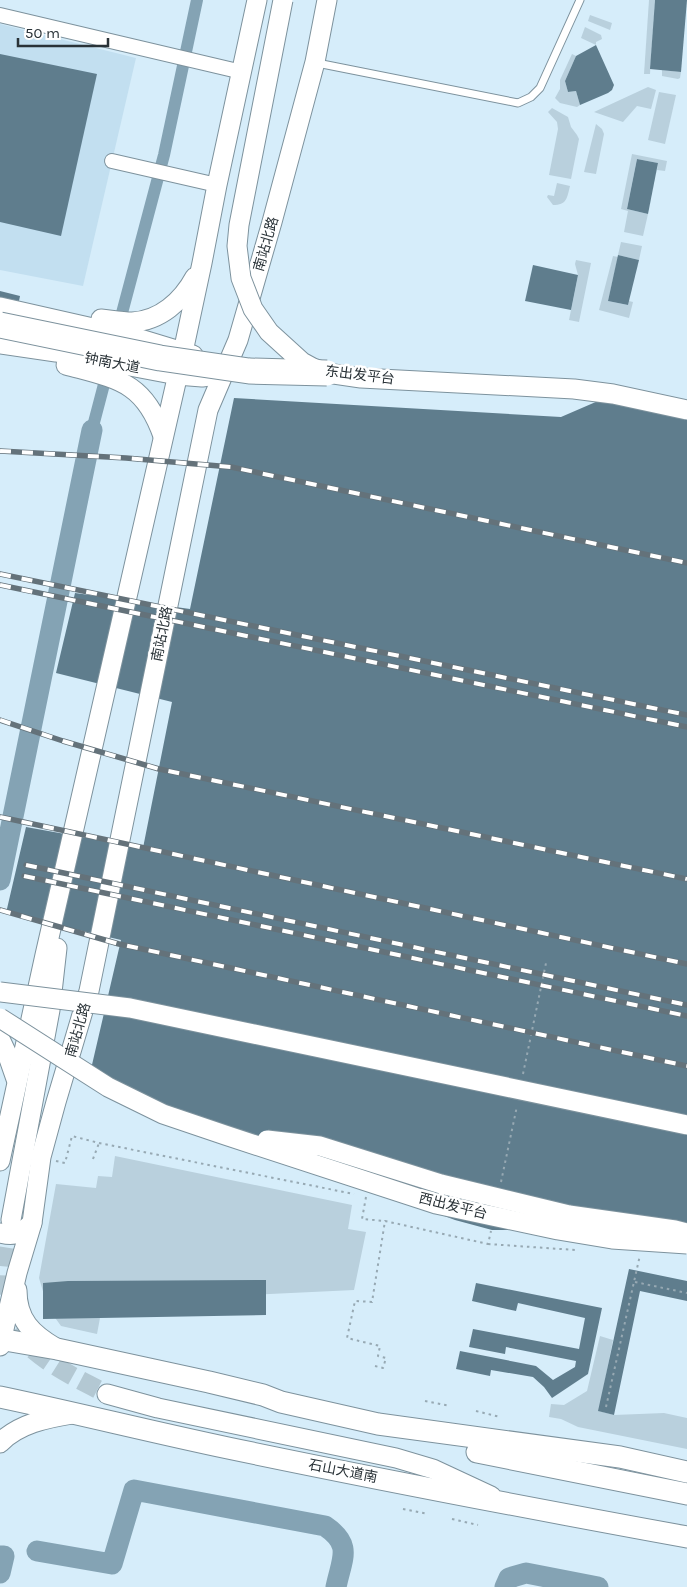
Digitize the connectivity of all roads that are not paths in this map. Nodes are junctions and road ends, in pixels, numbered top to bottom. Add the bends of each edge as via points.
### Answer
1 (257, 0) edge
2 (283, 0) edge
3 (327, 0) edge
4 (580, 0) edge
5 (0, 16) edge
6 (316, 62) junction
7 (242, 72) junction
8 (112, 161) dead end
9 (217, 185) junction
10 (202, 263) junction
11 (0, 306) edge
12 (64, 321) junction
13 (94, 323) junction
14 (0, 325) edge
15 (0, 346) edge
16 (56, 352) junction
17 (183, 352) junction
18 (79, 363) junction
19 (327, 373) junction
20 (224, 374) junction
21 (177, 375) junction
22 (687, 410) edge
23 (163, 436) junction
24 (68, 855) junction
25 (45, 955) junction
26 (0, 992) edge
27 (0, 1002) edge
28 (0, 1018) edge
29 (0, 1039) edge
30 (17, 1082) junction
31 (687, 1125) edge
32 (225, 1136) junction
33 (0, 1161) edge
34 (32, 1223) junction
35 (6, 1226) edge
36 (687, 1233) edge
37 (687, 1244) edge
38 (17, 1274) junction
39 (0, 1341) edge
40 (57, 1349) junction
41 (107, 1394) tunnel mouth
42 (0, 1397) edge
43 (76, 1413) junction
44 (378, 1424) junction
45 (0, 1443) edge
46 (687, 1472) edge
47 (687, 1494) edge
48 (508, 1504) junction
49 (687, 1537) edge

1 - 7 street
2 - 19 street, 东出发平台, bridge via 237,246 241,278 253,309 268,332 302,362
3 - 6 street, 南站北路
4 - 6 lane via 540,88 518,103
5 - 7 street
6 - 20 street, 南站北路 via 238,340
7 - 9 street
8 - 9 street
9 - 10 street
10 - 13 street via 188,291 168,310 150,319
10 - 17 street
11 - 12 street
11 - 13 street
12 - 13 street
12 - 16 street
13 - 17 street
14 - 19 highway, bridge via 170,360 249,371
15 - 16 street, 钟南大道
15 - 18 street
16 - 18 street, 钟南大道
17 - 20 street via 196,356
17 - 21 street
18 - 21 street, 钟南大道
18 - 23 street via 136,390 153,411
19 - 22 street, 东出发平台, bridge via 613,394
20 - 21 street, 钟南大道 via 202,377
20 - 34 street, 南站北路 via 208,410 197,458 89,992 42,1158
21 - 23 street
23 - 24 street
24 - 25 street
24 - 35 street via 50,1010
25 - 27 street via 30,987 11,1000
25 - 30 street
26 - 31 street, bridge via 130,1008
28 - 32 street, 西出发平台, bridge via 108,1086 163,1114
29 - 30 street
30 - 33 street
32 - 36 street, 西出发平台, bridge via 320,1146 442,1184 569,1215
32 - 37 street, 西出发平台, bridge via 436,1204 612,1239
34 - 35 street via 22,1233 14,1235
34 - 38 street, 南站北路
38 - 39 street
38 - 40 street via 21,1313 37,1337
39 - 40 main road
40 - 44 main road
41 - 48 street via 158,1408 396,1458 433,1469
42 - 43 main road, 石山大道南
43 - 45 street via 36,1422 19,1429
43 - 48 main road, 石山大道南 via 160,1434
44 - 46 main road via 620,1457
44 - 47 main road via 425,1442
48 - 49 main road, 石山大道南

